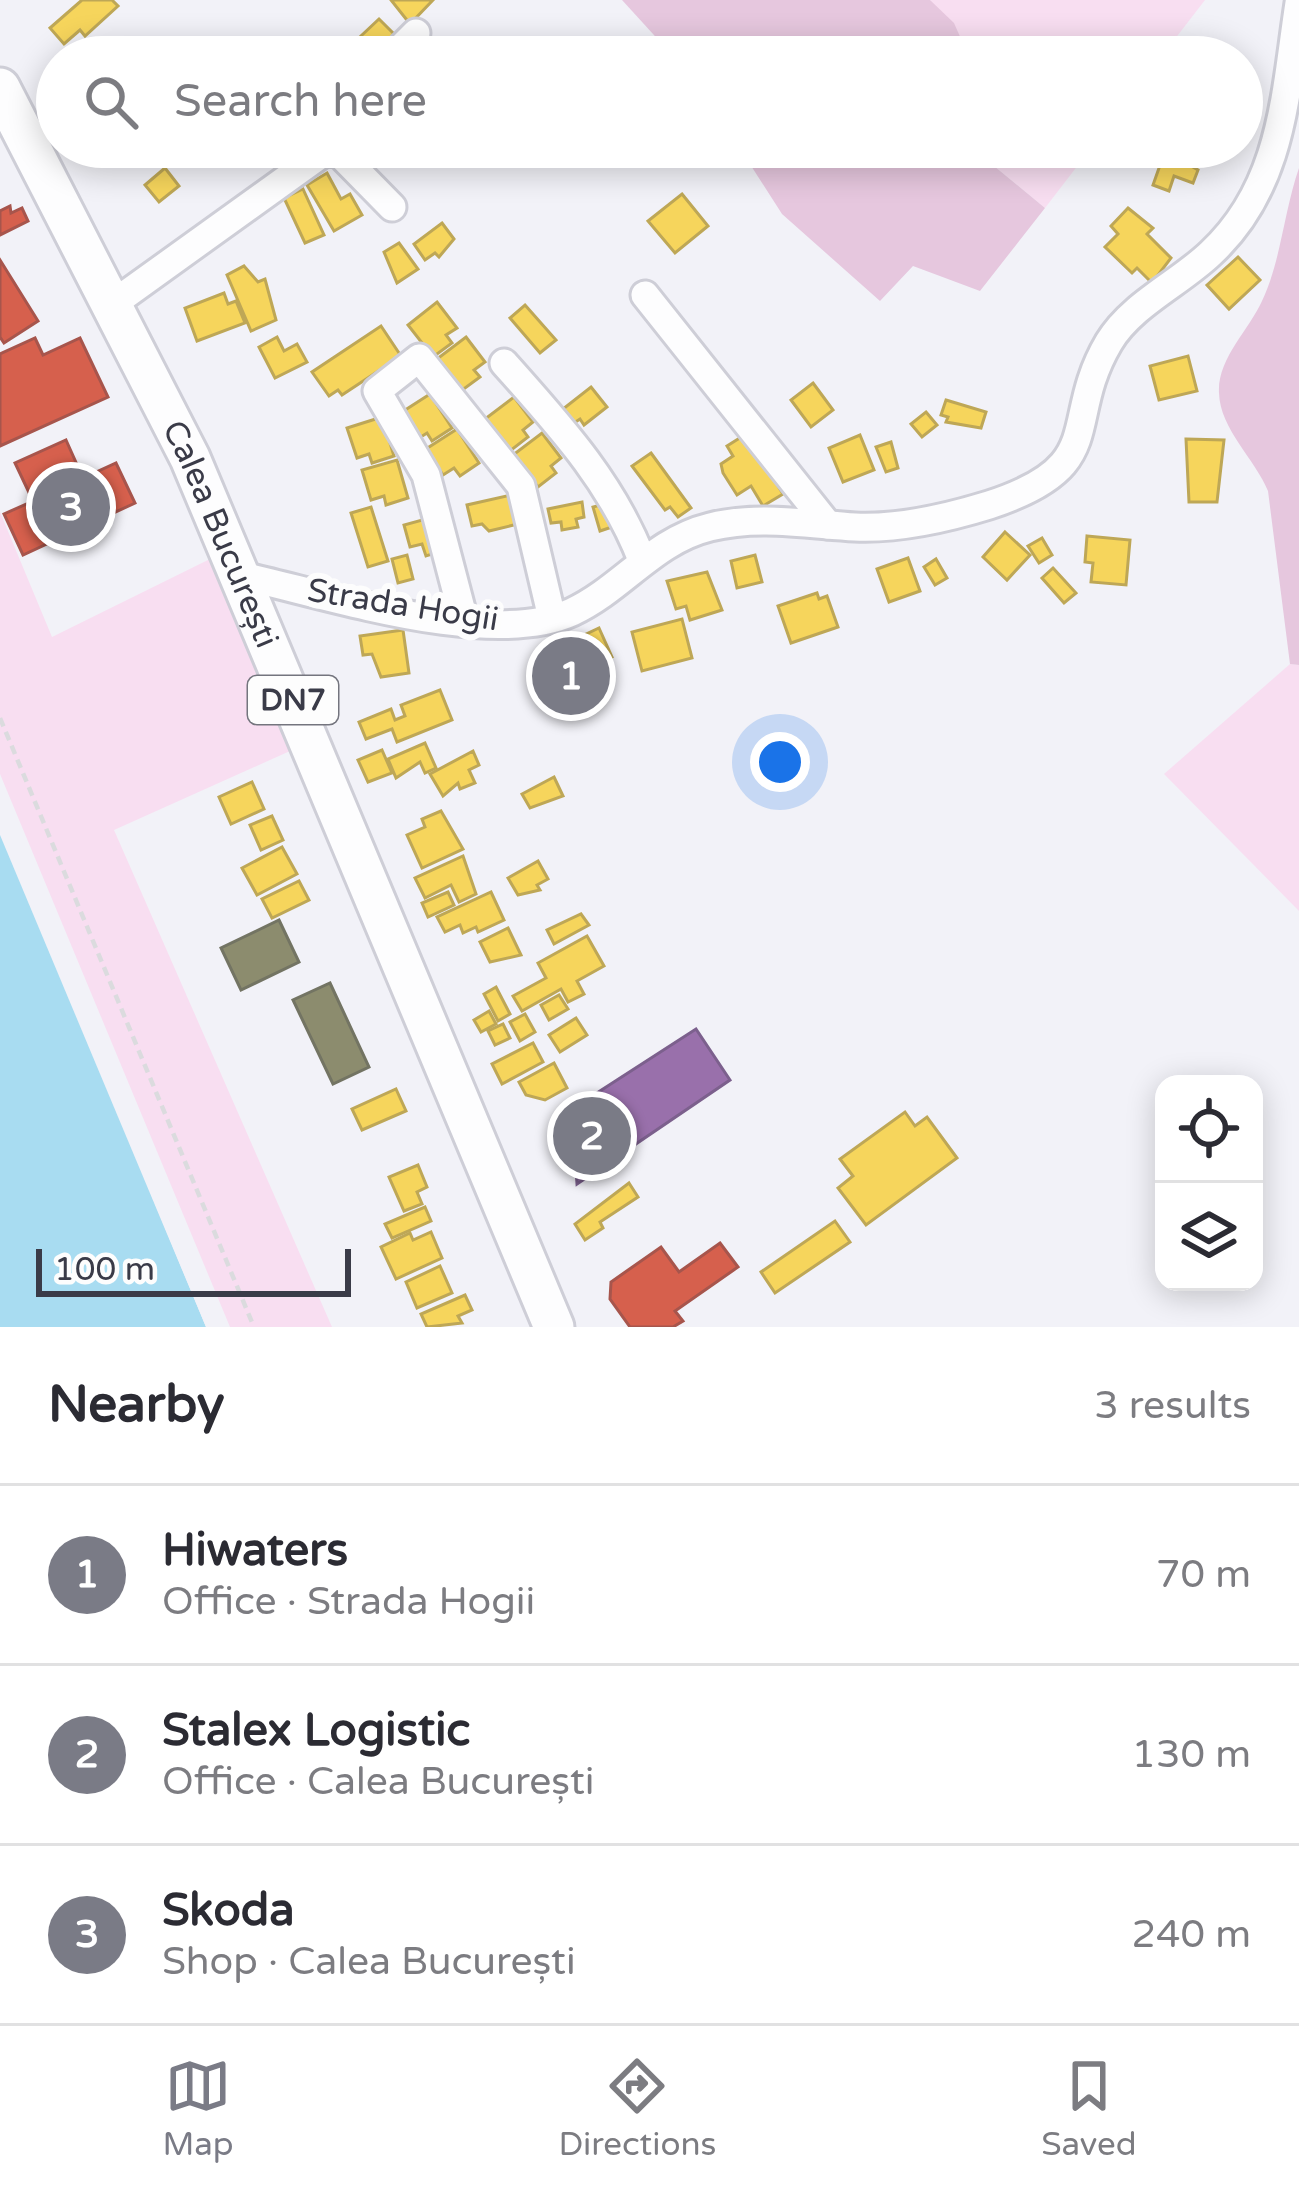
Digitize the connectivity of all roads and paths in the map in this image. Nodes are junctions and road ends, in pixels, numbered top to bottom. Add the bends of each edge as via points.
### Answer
1 (1299, 2) edge
2 (416, 33) dead end
3 (413, 36) edge
4 (0, 88) edge
5 (36, 156) edge
6 (42, 168) edge
7 (300, 168) edge
8 (353, 168) edge
9 (392, 208) dead end
10 (645, 295) dead end
11 (114, 303) junction
12 (504, 363) dead end
13 (828, 525) junction
14 (642, 560) junction
15 (242, 576) junction
16 (552, 618) junction
17 (464, 620) junction
18 (0, 718) edge
19 (254, 1327) edge
20 (554, 1327) edge

1 - 13 street, Strada Hogii via 1288,94 1266,176 1212,253 1111,338 1083,432 1066,460 1035,485 986,506 883,526
2 - 3 street
4 - 5 highway, Calea București / DN7
6 - 11 highway, Calea București / DN7
7 - 11 street
8 - 9 street
10 - 13 street
11 - 15 highway, Calea București / DN7
12 - 14 street via 582,451 625,516
13 - 14 street, Strada Hogii via 712,526
14 - 16 street, Strada Hogii via 588,604
15 - 17 street, Strada Hogii
15 - 20 highway, Calea București / DN7
16 - 17 street, Strada Hogii
16 - 17 street via 521,485 419,358 377,391 426,476
18 - 19 path

